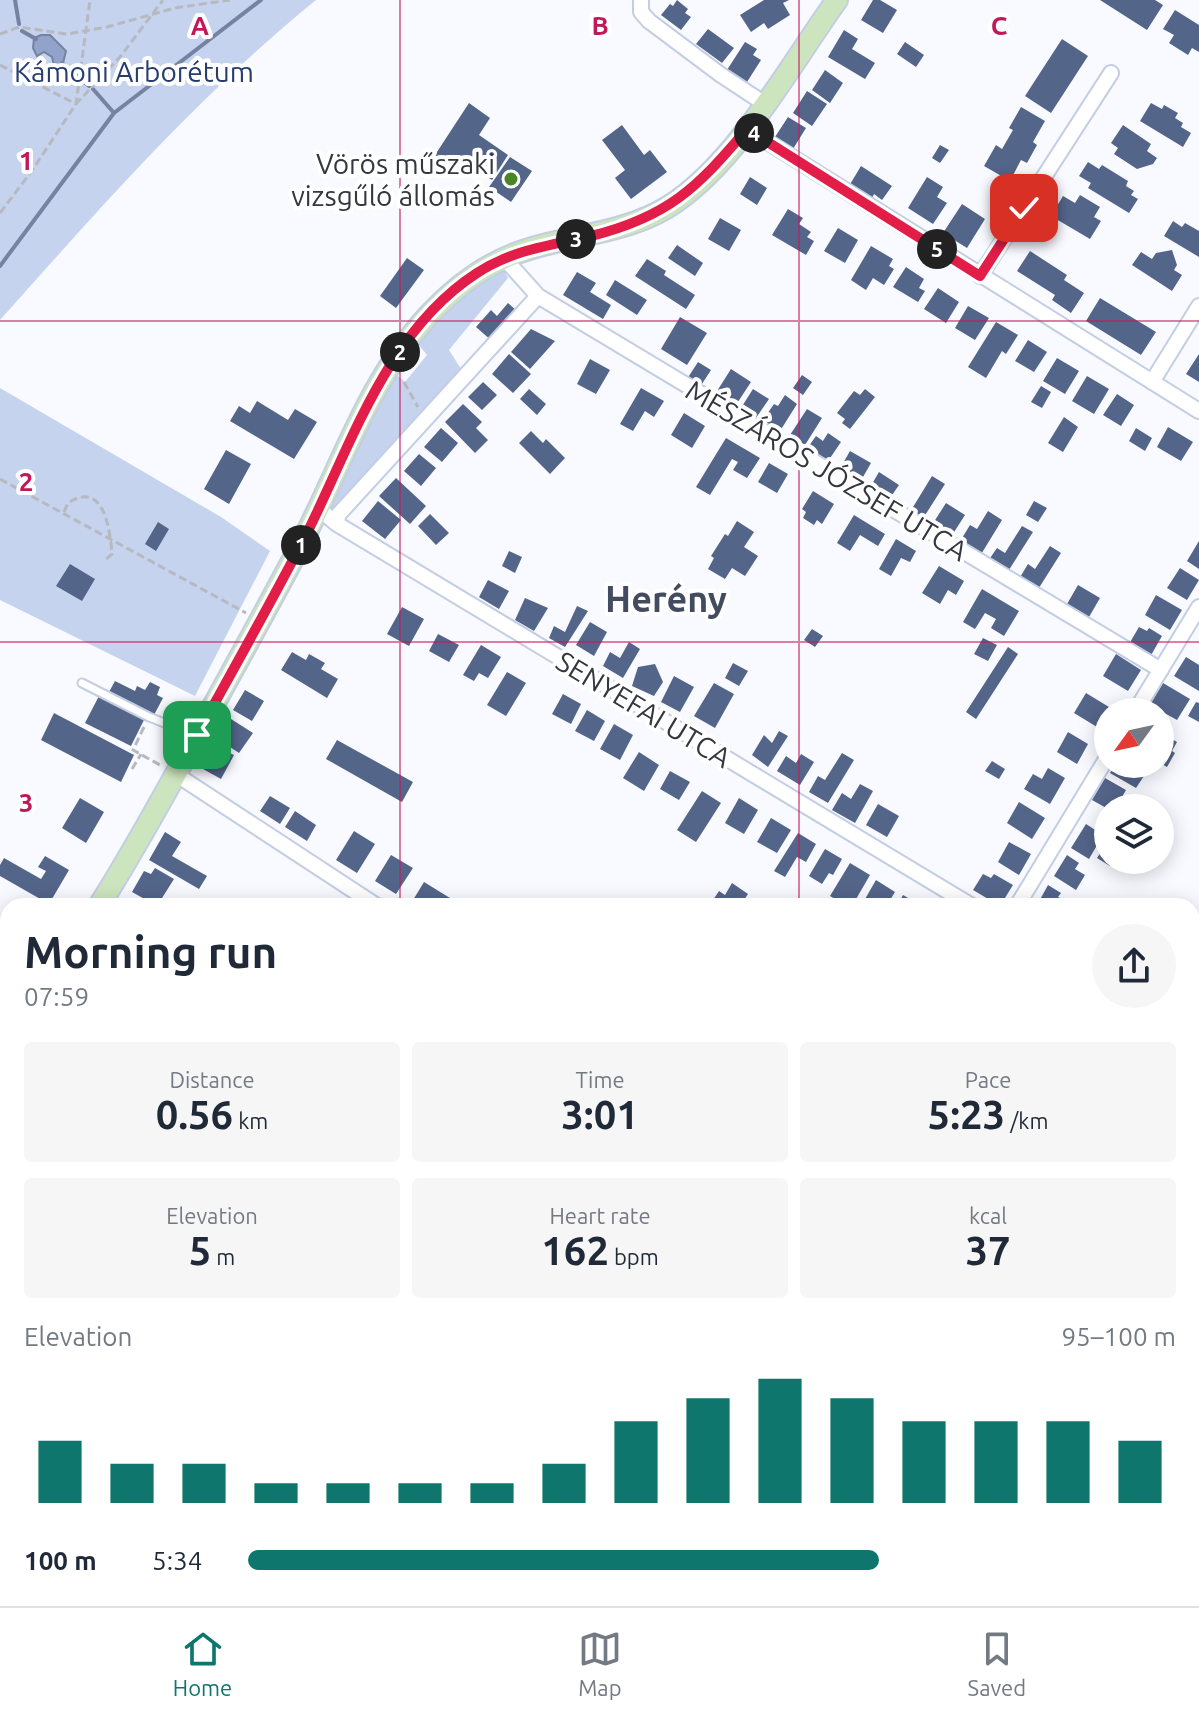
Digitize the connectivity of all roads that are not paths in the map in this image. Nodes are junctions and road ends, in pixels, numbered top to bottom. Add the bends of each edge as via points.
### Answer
1 (641, 0) edge
2 (837, 0) edge
3 (1111, 73) dead end
4 (765, 104) junction
5 (747, 129) junction
6 (504, 258) junction
7 (980, 276) junction
8 (538, 296) junction
9 (1199, 306) edge
10 (1152, 382) junction
11 (1199, 411) edge
12 (319, 509) junction
13 (337, 524) junction
14 (1199, 607) edge
15 (1161, 670) junction
16 (82, 683) dead end
17 (1144, 698) edge
18 (197, 735) junction
19 (177, 775) junction
20 (1095, 778) edge
21 (104, 898) edge
22 (365, 898) edge
23 (959, 898) edge
24 (1022, 898) edge

1 - 4 street via 641,12 649,21
2 - 4 main road
3 - 7 street
4 - 5 main road
5 - 6 main road via 702,180 660,212
5 - 7 street
6 - 8 street, MÉSZÁROS JÓZSEF UTCA
6 - 12 main road via 445,298 391,365 360,417
7 - 10 street
8 - 13 street via 338,515
8 - 15 street, MÉSZÁROS JÓZSEF UTCA
9 - 10 street
10 - 11 street
12 - 13 street, SENYEFAI UTCA
12 - 18 main road
13 - 23 street, SENYEFAI UTCA
14 - 15 street
15 - 17 street
16 - 18 lane
18 - 19 main road
19 - 21 main road
19 - 22 street
20 - 24 street

